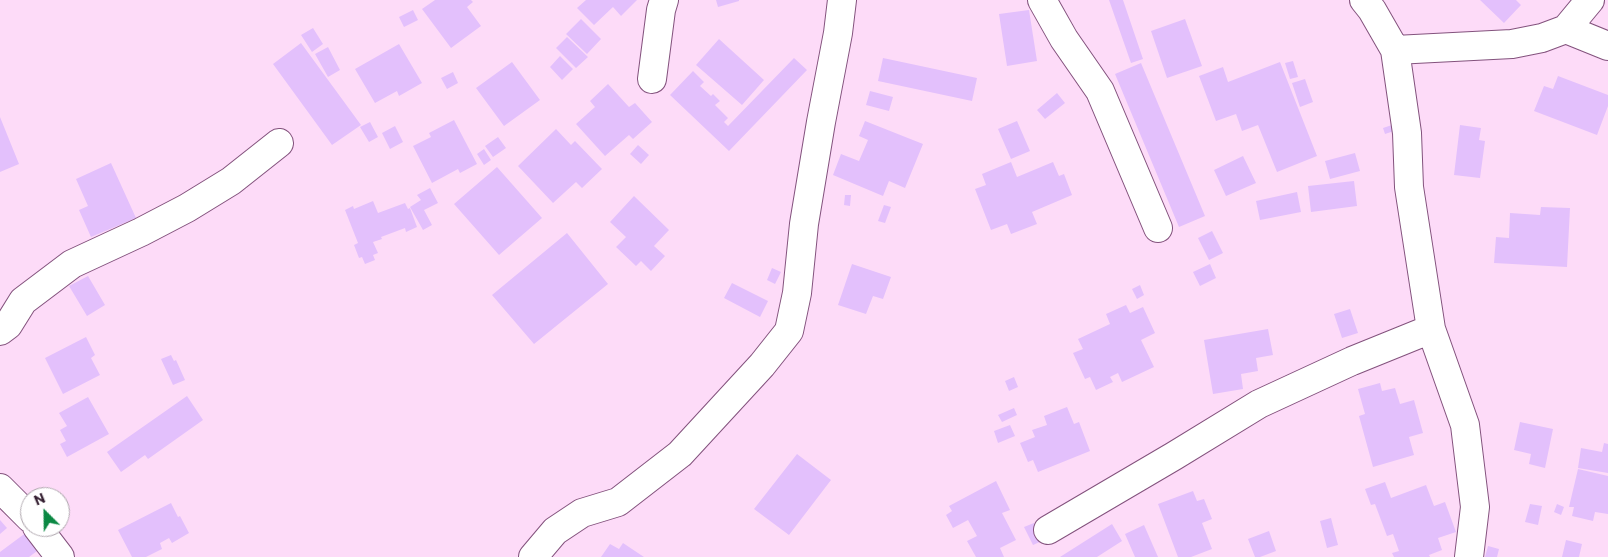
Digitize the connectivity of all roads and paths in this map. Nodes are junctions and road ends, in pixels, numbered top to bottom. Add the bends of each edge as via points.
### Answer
1 (664, 0) edge
2 (842, 0) edge
3 (1042, 0) edge
4 (1364, 0) edge
5 (1590, 0) edge
6 (1566, 28) junction
7 (1608, 46) edge
8 (1394, 50) junction
9 (652, 79) dead end
10 (279, 143) dead end
11 (1158, 228) dead end
12 (1431, 329) junction
13 (0, 332) edge
14 (0, 488) edge
15 (20, 508) edge
16 (1048, 530) dead end
17 (45, 537) edge
18 (60, 557) edge
19 (533, 557) edge
20 (1469, 557) edge

1 - 9 street
2 - 19 street via 789,331 680,454 618,502 582,513 555,531
3 - 11 street via 1100,91
4 - 8 street
5 - 6 street
6 - 7 street
6 - 8 street via 1542,38 1512,44
8 - 12 street via 1407,133 1409,187
10 - 13 street via 188,208 72,264 23,301
12 - 16 street via 1259,404
12 - 20 street via 1465,425 1475,507
14 - 15 street
17 - 18 street

